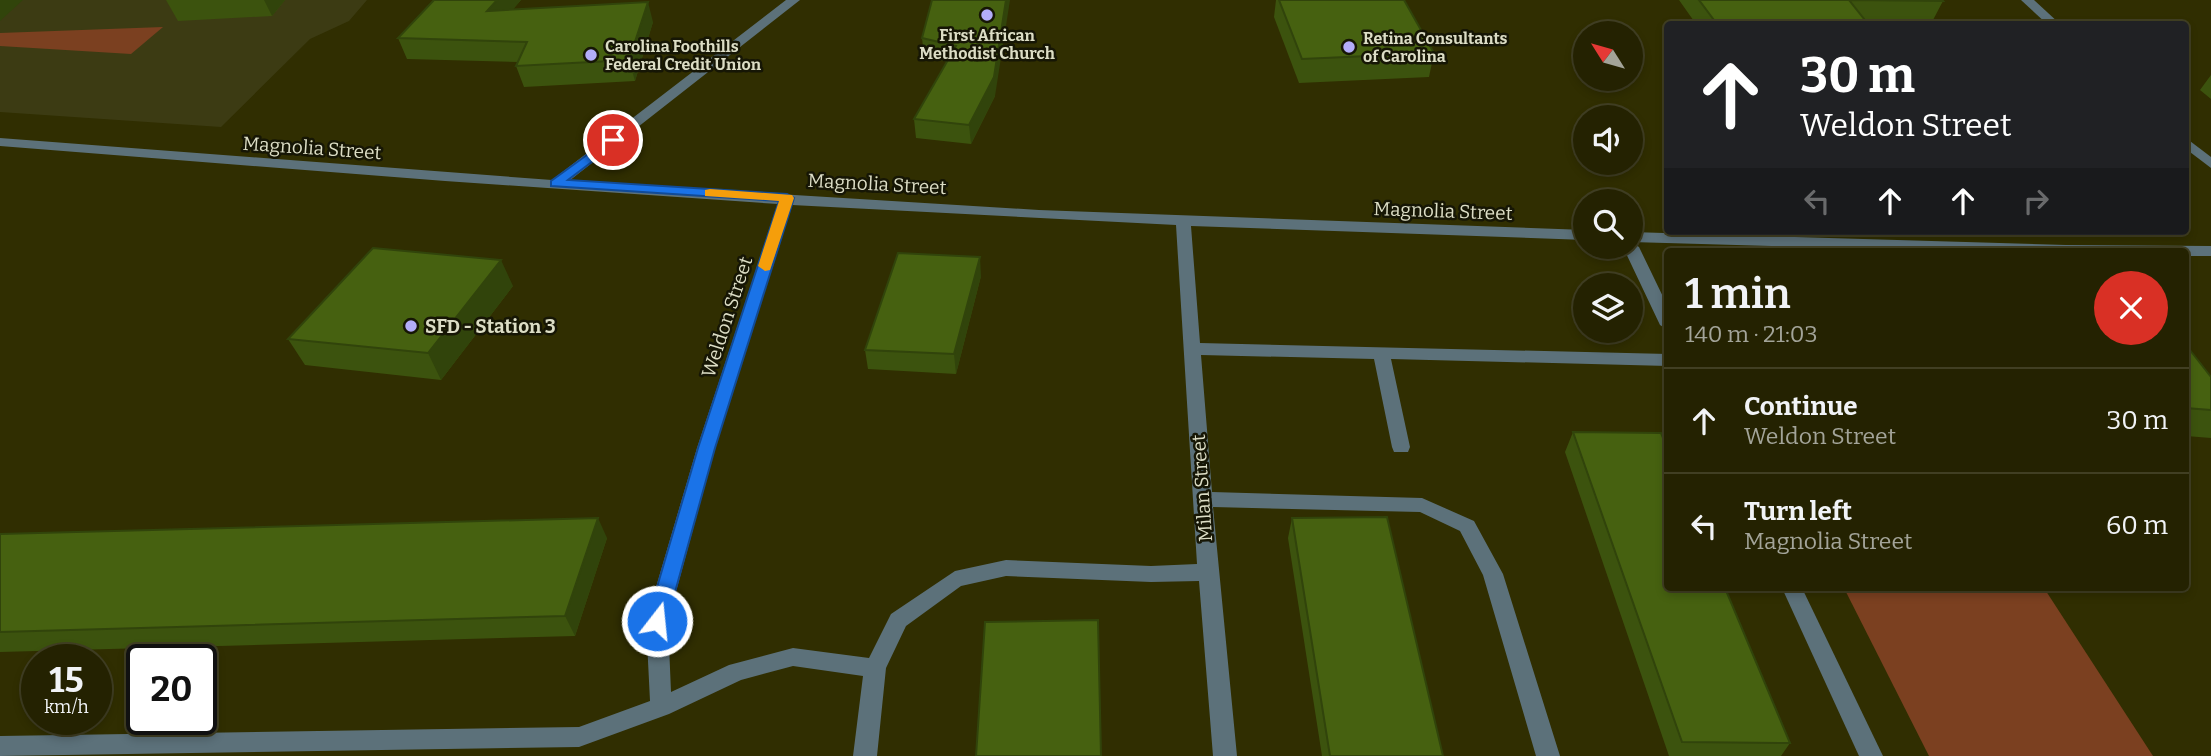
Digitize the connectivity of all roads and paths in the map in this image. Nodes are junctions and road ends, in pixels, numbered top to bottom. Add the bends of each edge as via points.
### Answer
1 (794, 0) edge
2 (2027, 0) edge
3 (2051, 21) edge
4 (0, 142) edge
5 (2189, 145) edge
6 (2211, 164) edge
7 (556, 184) junction
8 (787, 198) junction
9 (1183, 220) junction
10 (1573, 235) edge
11 (1643, 237) edge
12 (1999, 248) edge
13 (2189, 251) edge
14 (2211, 251) edge
15 (1637, 259) edge
16 (1664, 317) edge
17 (1192, 349) junction
18 (1381, 354) junction
19 (1664, 360) edge
20 (1401, 447) dead end
21 (1203, 499) junction
22 (1208, 572) junction
23 (1793, 591) edge
24 (875, 668) junction
25 (661, 707) junction
26 (0, 746) edge
27 (864, 756) edge
28 (1225, 756) edge
29 (1548, 756) edge
30 (1871, 756) edge

1 - 7 street
2 - 3 street
4 - 7 street, Magnolia Street
5 - 6 street
7 - 8 street, Magnolia Street
8 - 9 street, Magnolia Street
8 - 25 street, Weldon Street via 706,448 657,621
9 - 10 street, Magnolia Street
9 - 17 street, Milan Street
11 - 12 street
13 - 14 street
15 - 16 street
17 - 18 street
17 - 21 street, Milan Street
18 - 19 street
18 - 20 street
21 - 22 street, Milan Street
21 - 29 street via 1422,505 1467,526 1493,574
22 - 24 street via 1006,568 955,579 898,621
22 - 28 street, Milan Street
23 - 30 street
24 - 25 street via 793,657 737,672
24 - 27 street
25 - 26 street via 579,737

